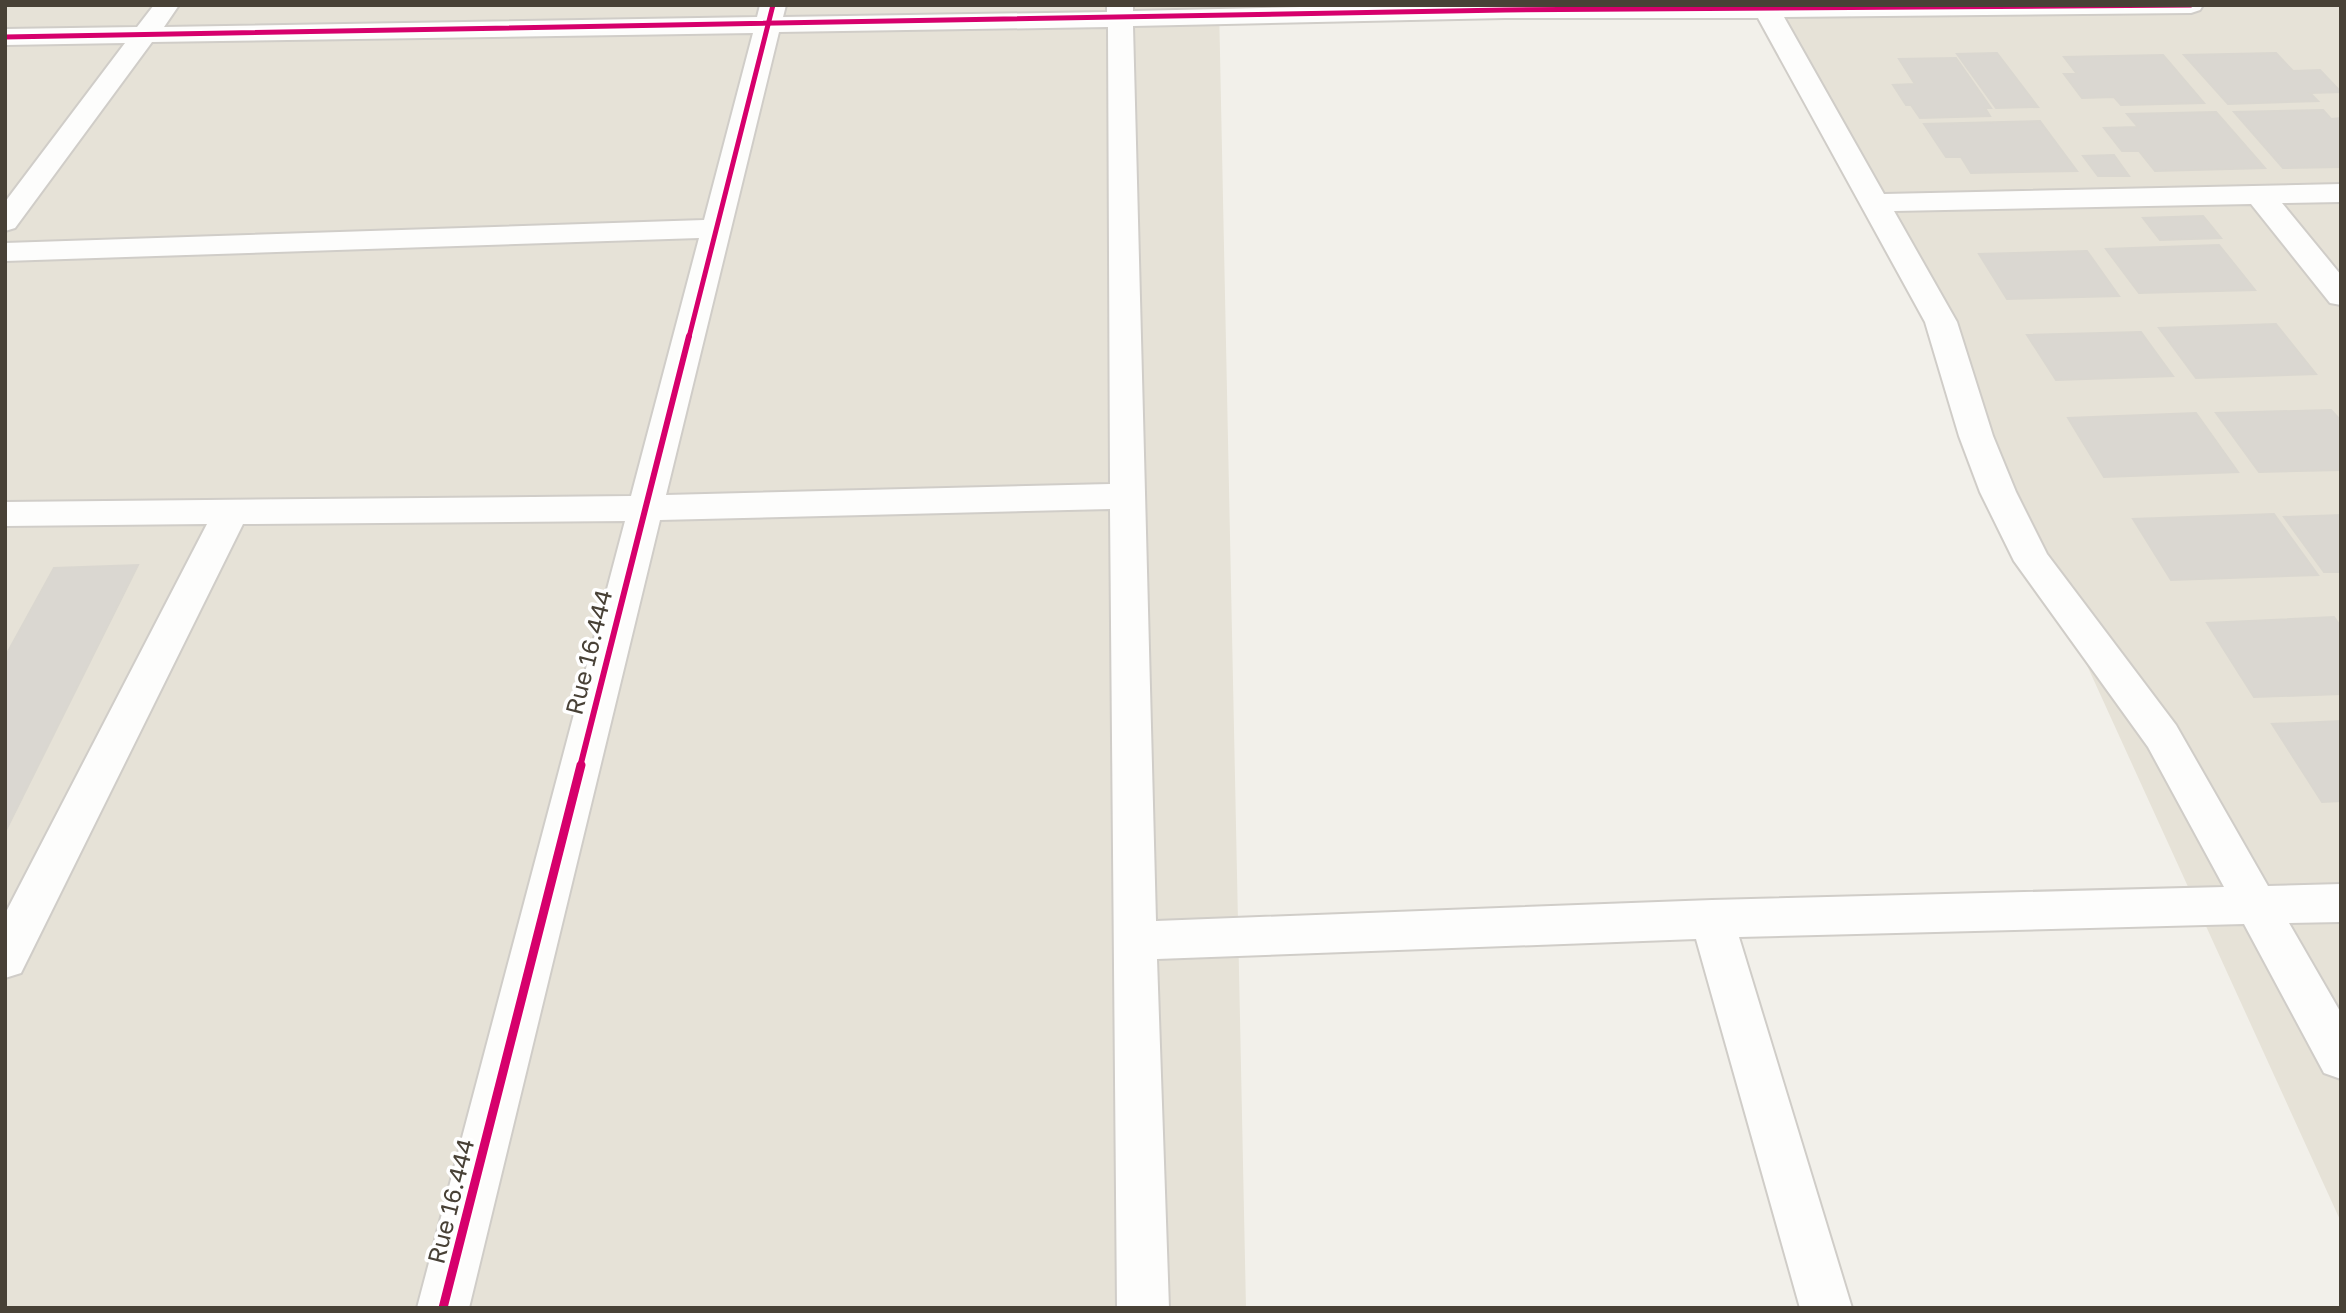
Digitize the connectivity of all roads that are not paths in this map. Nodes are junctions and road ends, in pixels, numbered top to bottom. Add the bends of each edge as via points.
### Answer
1 (167, 5) edge
2 (466, 5) edge
3 (2191, 5) edge
4 (1765, 8) edge
5 (1120, 12) edge
6 (770, 15) edge
7 (452, 30) junction
8 (145, 35) junction
9 (5, 37) edge
10 (2341, 193) edge
11 (2259, 194) junction
12 (1874, 203) junction
13 (5, 222) edge
14 (715, 229) junction
15 (5, 252) edge
16 (2341, 296) edge
17 (1128, 496) junction
18 (644, 508) junction
19 (231, 512) junction
20 (5, 514) edge
21 (2341, 903) edge
22 (2258, 905) junction
23 (1712, 919) junction
24 (1133, 941) junction
25 (5, 959) edge
26 (2341, 1058) edge
27 (443, 1308) edge
28 (1143, 1308) edge
29 (1826, 1308) edge

1 - 8 street
2 - 7 street
3 - 4 street
4 - 5 street
4 - 12 street
5 - 6 street
5 - 17 street
6 - 7 street
6 - 14 street, Rue 16.444
7 - 8 street
8 - 9 street
8 - 13 street
10 - 11 street
11 - 12 street
11 - 16 street
12 - 22 street via 1941,322 1976,436 2032,561 2162,736
14 - 15 street
14 - 18 street, Rue 16.444
17 - 18 street
17 - 24 street
18 - 19 street
18 - 27 street, Rue 16.444
19 - 20 street
19 - 25 street
21 - 22 street
22 - 23 street
22 - 26 street
23 - 24 street
23 - 29 street
24 - 28 street

